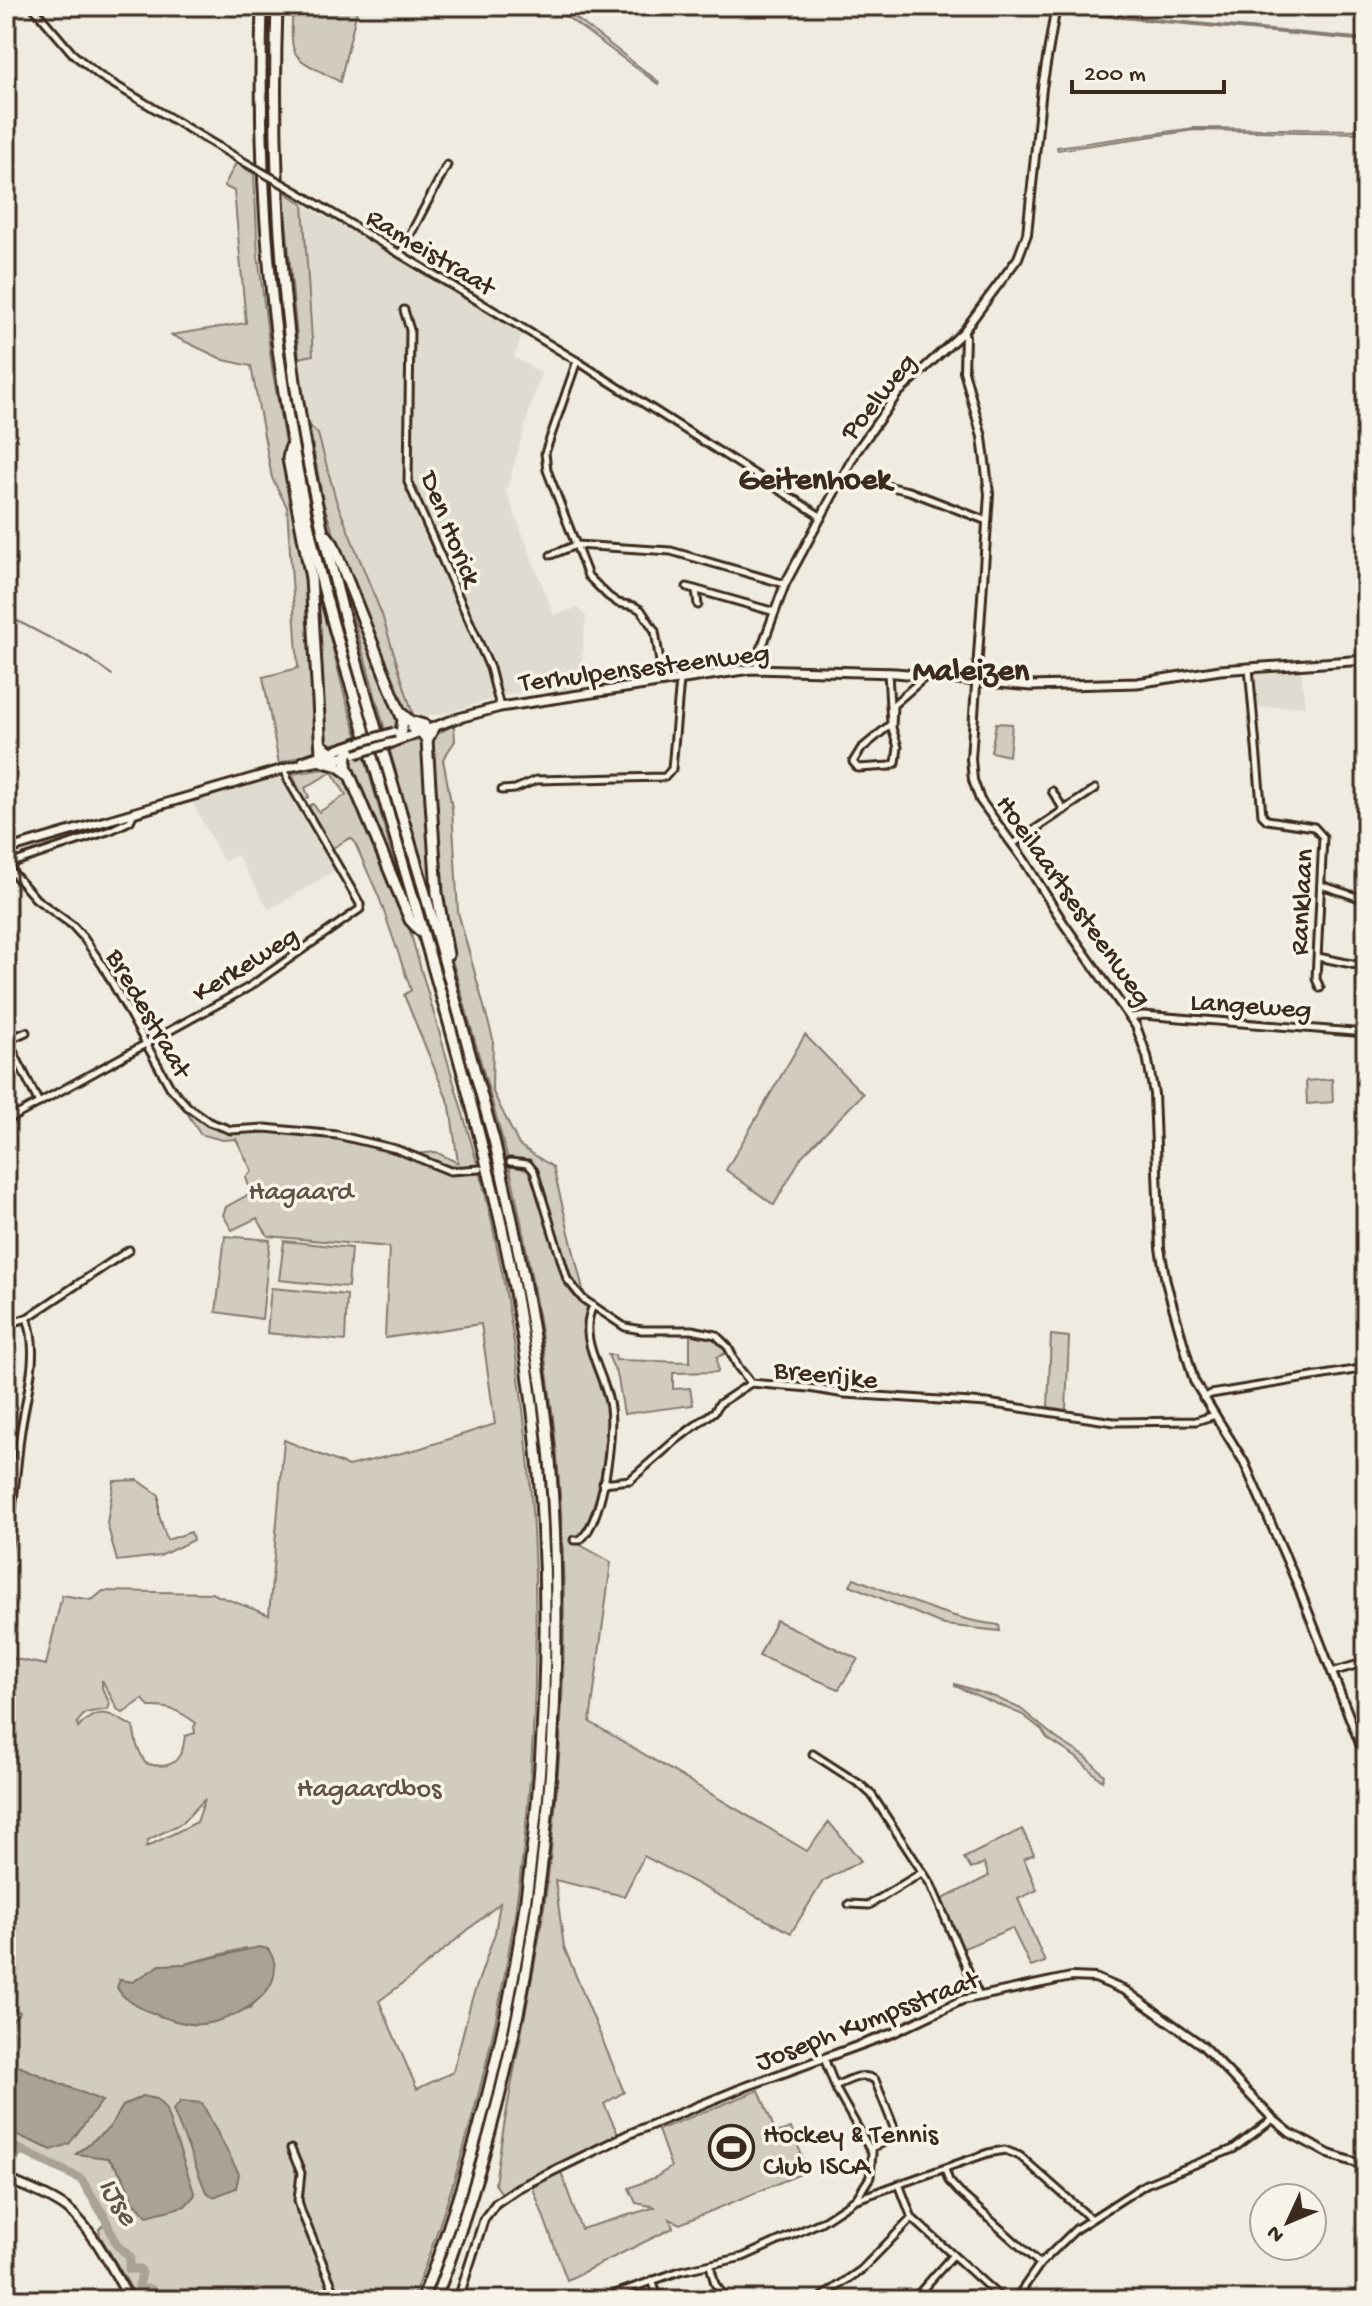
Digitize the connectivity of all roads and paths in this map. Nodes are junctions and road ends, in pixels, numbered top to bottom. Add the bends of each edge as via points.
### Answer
1 (15, 6) edge
2 (32, 6) edge
3 (262, 6) edge
4 (277, 6) edge
5 (1056, 6) edge
6 (6, 28) edge
7 (447, 165) dead end
8 (400, 254) junction
9 (404, 310) dead end
10 (963, 332) junction
11 (577, 361) junction
12 (291, 442) junction
13 (843, 476) junction
14 (822, 517) junction
15 (300, 520) junction
16 (988, 522) junction
17 (324, 533) junction
18 (311, 538) junction
19 (576, 545) junction
20 (551, 555) dead end
21 (785, 584) junction
22 (687, 587) dead end
23 (696, 590) junction
24 (698, 605) dead end
25 (775, 612) junction
26 (1366, 660) edge
27 (1249, 668) junction
28 (757, 669) junction
29 (888, 672) junction
30 (927, 676) junction
31 (680, 679) junction
32 (663, 681) junction
33 (978, 682) junction
34 (500, 707) junction
35 (398, 710) junction
36 (404, 732) junction
37 (426, 732) junction
38 (357, 743) joint
39 (390, 743) joint
40 (323, 753) junction
41 (345, 754) junction
42 (285, 769) junction
43 (350, 776) junction
44 (1095, 789) dead end
45 (502, 790) dead end
46 (1052, 791) dead end
47 (1064, 810) junction
48 (134, 812) junction
49 (1013, 844) junction
50 (6, 850) edge
51 (6, 865) edge
52 (1321, 885) junction
53 (1366, 900) edge
54 (422, 934) junction
55 (1318, 957) junction
56 (1366, 967) edge
57 (448, 974) junction
58 (1320, 988) dead end
59 (1132, 1017) junction
60 (26, 1032) dead end
61 (1366, 1033) edge
62 (7, 1041) edge
63 (146, 1045) junction
64 (39, 1103) junction
65 (6, 1121) edge
66 (510, 1162) dead end
67 (480, 1169) tunnel mouth
68 (129, 1250) dead end
69 (593, 1306) junction
70 (27, 1318) junction
71 (6, 1325) edge
72 (1366, 1368) edge
73 (751, 1383) junction
74 (1202, 1398) junction
75 (1215, 1415) junction
76 (603, 1483) junction
77 (10, 1505) edge
78 (574, 1540) dead end
79 (6, 1558) edge
80 (1366, 1662) edge
81 (1334, 1675) junction
82 (813, 1754) dead end
83 (1366, 1759) edge
84 (923, 1872) junction
85 (849, 1904) dead end
86 (979, 1996) junction
87 (824, 2058) junction
88 (835, 2086) junction
89 (1273, 2119) junction
90 (871, 2148) junction
91 (291, 2149) dead end
92 (1366, 2166) edge
93 (945, 2169) junction
94 (870, 2177) junction
95 (6, 2179) edge
96 (899, 2184) junction
97 (882, 2190) junction
98 (856, 2199) junction
99 (912, 2218) junction
100 (1091, 2219) junction
101 (953, 2255) junction
102 (1040, 2264) junction
103 (710, 2265) junction
104 (652, 2280) junction
105 (6, 2292) edge
106 (23, 2300) edge
107 (130, 2300) edge
108 (338, 2300) edge
109 (422, 2300) edge
110 (435, 2300) edge
111 (458, 2300) edge
112 (598, 2300) edge
113 (659, 2300) edge
114 (727, 2300) edge
115 (818, 2300) edge
116 (913, 2300) edge
117 (1003, 2300) edge
118 (1015, 2300) edge

1 - 6 street
2 - 8 street, Rameistraat, bridge via 92,71
3 - 12 highway via 263,201
4 - 17 highway via 276,185 284,296
5 - 10 street, Poelweg via 1024,245
7 - 8 street
8 - 11 street, Rameistraat
9 - 34 street, Den Horick via 410,330 408,482 490,668
10 - 13 street, Poelweg via 898,393
10 - 16 street, Hoeilaartsesteenweg via 964,371 982,437
11 - 14 street, Rameistraat
11 - 19 street via 545,453
12 - 15 highway via 288,459
12 - 18 highway
13 - 14 street, Poelweg
13 - 16 street via 909,491
14 - 21 street, Poelweg
15 - 18 highway
15 - 40 highway via 314,609
16 - 33 street, Hoeilaartsesteenweg
17 - 35 highway via 333,544
17 - 57 highway
18 - 54 highway
19 - 20 street
19 - 21 street via 671,551
19 - 32 street via 594,584 618,603 644,613 655,631
21 - 25 street, Poelweg
22 - 23 street
23 - 24 street
23 - 25 street
25 - 28 street, Poelweg
26 - 27 main road, Terhulpensesteenweg
27 - 33 main road, Terhulpensesteenweg via 1137,683
27 - 52 street, Ranklaan via 1262,815 1322,833
28 - 29 main road, Terhulpensesteenweg
28 - 31 main road, Terhulpensesteenweg
29 - 30 main road, Terhulpensesteenweg
29 - 30 street via 891,724 856,754 858,768 896,763 893,705
30 - 33 main road, Terhulpensesteenweg
31 - 32 main road, Terhulpensesteenweg
31 - 45 street via 672,769 665,777 536,780
32 - 34 main road, Terhulpensesteenweg
33 - 49 street, Hoeilaartsesteenweg via 973,780 986,809
34 - 37 main road, Terhulpensesteenweg
35 - 36 highway
35 - 37 highway
36 - 37 highway
36 - 38 main road, bridge
36 - 39 highway, bridge
37 - 57 highway
38 - 41 highway
39 - 41 main road, bridge
40 - 41 highway
40 - 42 main road
40 - 43 highway
41 - 43 highway
42 - 48 main road
42 - 63 street, Kerkeweg via 360,909 249,987
43 - 54 highway via 410,920
44 - 47 street
46 - 47 street
47 - 49 street
48 - 50 main road
48 - 51 street via 130,821 111,830
49 - 59 street, Hoeilaartsesteenweg
51 - 63 street, Bredestraat via 36,899 83,937
52 - 53 street
52 - 55 street, Ranklaan
54 - 109 highway via 480,1139 527,1371 540,1499 543,1687 528,1878 506,2008 473,2143
55 - 56 street
55 - 58 street, Ranklaan
57 - 110 highway via 494,1140 532,1316 553,1504 556,1687 541,1879 519,2010 486,2147
59 - 61 street, Langeweg
59 - 74 street, Hoeilaartsesteenweg via 1154,1094 1166,1282
60 - 62 street
62 - 64 street
63 - 64 street, Kerkeweg
63 - 67 street, Bredestraat via 176,1096 221,1128 337,1135 396,1149 450,1171
64 - 65 street, Kerkeweg
66 - 69 street, Breerijke via 528,1164 534,1171 567,1279
68 - 70 street
69 - 73 street, Breerijke via 634,1329 716,1335
69 - 76 street via 587,1333 611,1416
70 - 71 street
70 - 77 street via 31,1376
72 - 74 street
73 - 75 street, Breerijke via 987,1403 1114,1422 1199,1421
73 - 76 street via 630,1480
74 - 75 street, Hoeilaartsesteenweg
75 - 81 street, Hoeilaartsesteenweg via 1244,1462
76 - 78 street via 590,1529
77 - 79 street
80 - 81 street
81 - 83 street, Hoeilaartsesteenweg
82 - 84 street via 866,1789
84 - 85 street via 869,1905
84 - 86 street
86 - 87 street, Joseph Kumpsstraat
86 - 89 street, Joseph Kumpsstraat via 1071,1977 1115,1985 1203,2046
87 - 88 street
87 - 111 street, Joseph Kumpsstraat via 629,2134 510,2192 484,2219
88 - 90 street
88 - 90 street via 863,2076 875,2080 895,2130 892,2139
89 - 92 street, Joseph Kumpsstraat via 1304,2142
89 - 100 street via 1233,2149 1146,2184
90 - 94 street
91 - 108 street via 301,2173 301,2211
93 - 96 street
93 - 100 street via 997,2150 1013,2152
93 - 102 street via 953,2187
94 - 97 street
94 - 98 street
95 - 107 main road via 74,2215
96 - 97 street
96 - 99 street
97 - 98 street
98 - 103 street via 758,2251
99 - 101 street
99 - 115 street via 861,2270
100 - 102 street
101 - 116 street
101 - 117 street
102 - 118 street
103 - 104 street
103 - 114 street
104 - 112 street
104 - 113 street
105 - 106 street

